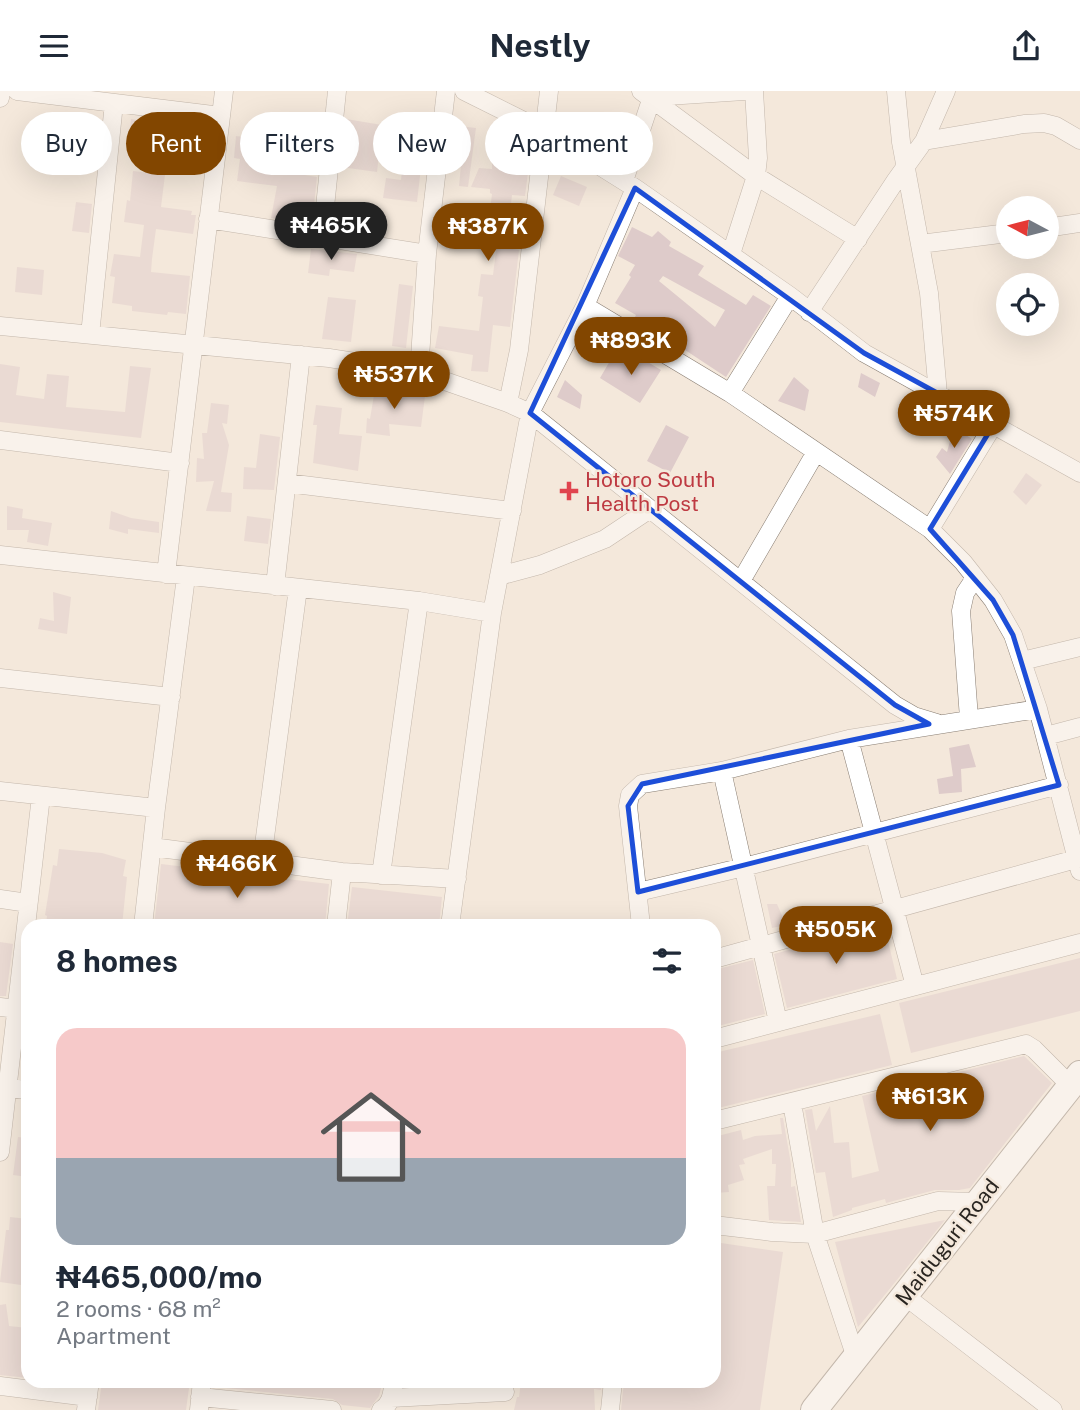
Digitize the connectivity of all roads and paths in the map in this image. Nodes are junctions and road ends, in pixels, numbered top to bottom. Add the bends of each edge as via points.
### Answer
1 (1, 91) edge
2 (17, 91) edge
3 (224, 91) edge
4 (337, 91) edge
5 (446, 91) edge
6 (464, 91) edge
7 (549, 91) edge
8 (744, 91) edge
9 (754, 91) edge
10 (896, 91) edge
11 (946, 91) edge
12 (646, 96) edge
13 (0, 98) edge
14 (114, 103) junction
15 (188, 112) edge
16 (221, 112) edge
17 (506, 112) edge
18 (546, 112) edge
19 (1080, 140) edge
20 (925, 141) junction
21 (907, 167) junction
22 (214, 175) edge
23 (539, 175) edge
24 (615, 175) edge
25 (755, 176) junction
26 (630, 184) junction
27 (208, 219) junction
28 (1080, 223) edge
29 (1059, 225) edge
30 (996, 234) edge
31 (321, 236) junction
32 (858, 239) junction
33 (920, 244) junction
34 (426, 254) junction
35 (730, 254) junction
36 (790, 296) junction
37 (585, 306) junction
38 (809, 312) junction
39 (0, 326) edge
40 (90, 335) junction
41 (195, 344) junction
42 (301, 355) junction
43 (419, 372) junction
44 (730, 393) junction
45 (937, 394) junction
46 (508, 403) junction
47 (530, 413) junction
48 (994, 424) junction
49 (0, 440) edge
50 (816, 452) junction
51 (180, 463) junction
52 (1080, 473) edge
53 (288, 483) junction
54 (650, 509) junction
55 (512, 511) junction
56 (930, 529) junction
57 (0, 555) edge
58 (166, 574) junction
59 (186, 576) junction
60 (499, 576) junction
61 (975, 578) junction
62 (741, 581) junction
63 (275, 586) junction
64 (298, 588) junction
65 (419, 601) junction
66 (492, 613) junction
67 (1080, 647) edge
68 (1022, 661) junction
69 (0, 678) edge
70 (172, 697) junction
71 (1038, 709) junction
72 (969, 718) junction
73 (937, 723) junction
74 (1080, 727) edge
75 (1046, 736) junction
76 (849, 739) junction
77 (722, 771) junction
78 (1059, 785) junction
79 (0, 790) edge
80 (41, 796) junction
81 (156, 808) junction
82 (873, 832) junction
83 (152, 847) junction
84 (262, 860) junction
85 (1078, 865) edge
86 (744, 867) junction
87 (342, 872) junction
88 (382, 875) junction
89 (457, 879) junction
90 (638, 892) junction
91 (0, 899) edge
92 (28, 903) junction
93 (894, 908) junction
94 (25, 919) edge
95 (144, 919) edge
96 (337, 919) edge
97 (451, 919) edge
98 (640, 919) edge
99 (21, 942) edge
100 (1080, 943) edge
101 (762, 947) junction
102 (721, 957) edge
103 (915, 986) junction
104 (9, 1008) edge
105 (778, 1022) junction
106 (721, 1037) edge
107 (1077, 1086) edge
108 (8, 1088) junction
109 (21, 1089) edge
110 (792, 1103) junction
111 (721, 1119) edge
112 (0, 1152) edge
113 (977, 1202) junction
114 (721, 1226) edge
115 (815, 1234) junction
116 (911, 1301) junction
117 (856, 1358) junction
118 (0, 1386) edge
119 (612, 1388) edge
120 (506, 1394) edge
121 (88, 1396) edge
122 (200, 1396) edge
123 (389, 1396) edge
124 (311, 1409) edge
125 (332, 1410) edge
126 (610, 1410) edge
127 (814, 1410) edge
128 (833, 1410) edge
129 (1054, 1410) edge

1 - 13 street
2 - 14 street
3 - 16 street
4 - 31 street
5 - 34 street
6 - 17 street
7 - 18 street
8 - 12 street
9 - 25 street
10 - 21 street
11 - 20 street
12 - 25 street
12 - 26 street
14 - 15 street
14 - 40 street
19 - 20 street via 1044,123
20 - 21 street
21 - 32 street
21 - 33 street
22 - 27 street
23 - 46 street via 519,350
24 - 26 street
25 - 32 street
25 - 35 street
26 - 35 street
26 - 37 street
27 - 31 street
27 - 41 street
28 - 29 street
30 - 33 street
31 - 34 street
32 - 38 street
33 - 45 street
34 - 43 street
35 - 36 street
36 - 38 street
36 - 44 street
37 - 44 street
37 - 47 street
38 - 45 street via 864,353
39 - 40 street
40 - 41 street
41 - 42 street
41 - 51 street
42 - 43 street
42 - 53 street
43 - 46 street
44 - 50 street
45 - 48 street
46 - 47 street
47 - 54 street
47 - 55 street
48 - 52 street
48 - 56 street
49 - 51 street
50 - 56 street
50 - 62 street
51 - 58 street
53 - 55 street
53 - 63 street
54 - 60 street via 605,540
54 - 62 street
55 - 60 street
56 - 61 street
57 - 58 street
58 - 59 street
59 - 63 street
59 - 70 street
60 - 66 street
61 - 68 street via 1013,635
61 - 72 street via 961,611
62 - 73 street via 895,705
63 - 64 street
64 - 65 street
64 - 84 street
65 - 66 street
65 - 88 street
66 - 89 street
67 - 68 street
68 - 71 street
69 - 70 street
70 - 81 street
71 - 72 street
71 - 75 street
72 - 73 street
73 - 76 street
74 - 75 street
75 - 78 street
76 - 77 street
76 - 82 street
77 - 86 street
77 - 90 street via 642,784 630,795
78 - 82 street
78 - 85 street
79 - 80 street
80 - 81 street
80 - 92 street
81 - 83 street
82 - 86 street
82 - 93 street
83 - 84 street
83 - 95 street
84 - 87 street
85 - 93 street
86 - 90 street
86 - 101 street
87 - 88 street
87 - 96 street
88 - 89 street
89 - 97 street
90 - 98 street
91 - 92 street
92 - 94 street
93 - 101 street
93 - 103 street
99 - 104 street
100 - 103 street
101 - 102 street
101 - 105 street
103 - 105 street
104 - 108 street
105 - 106 street
107 - 110 street via 1026,1044
107 - 113 highway, Maiduguri Road
107 - 116 highway, Maiduguri Road
108 - 109 street
108 - 112 street
110 - 111 street
110 - 115 street
113 - 115 street via 938,1201
113 - 116 highway, Maiduguri Road
114 - 115 street
115 - 117 street
116 - 117 highway, Maiduguri Road
116 - 128 highway, Maiduguri Road
116 - 129 street
117 - 127 highway, Maiduguri Road
118 - 121 street
119 - 126 street
120 - 123 street
122 - 124 street
124 - 125 street

